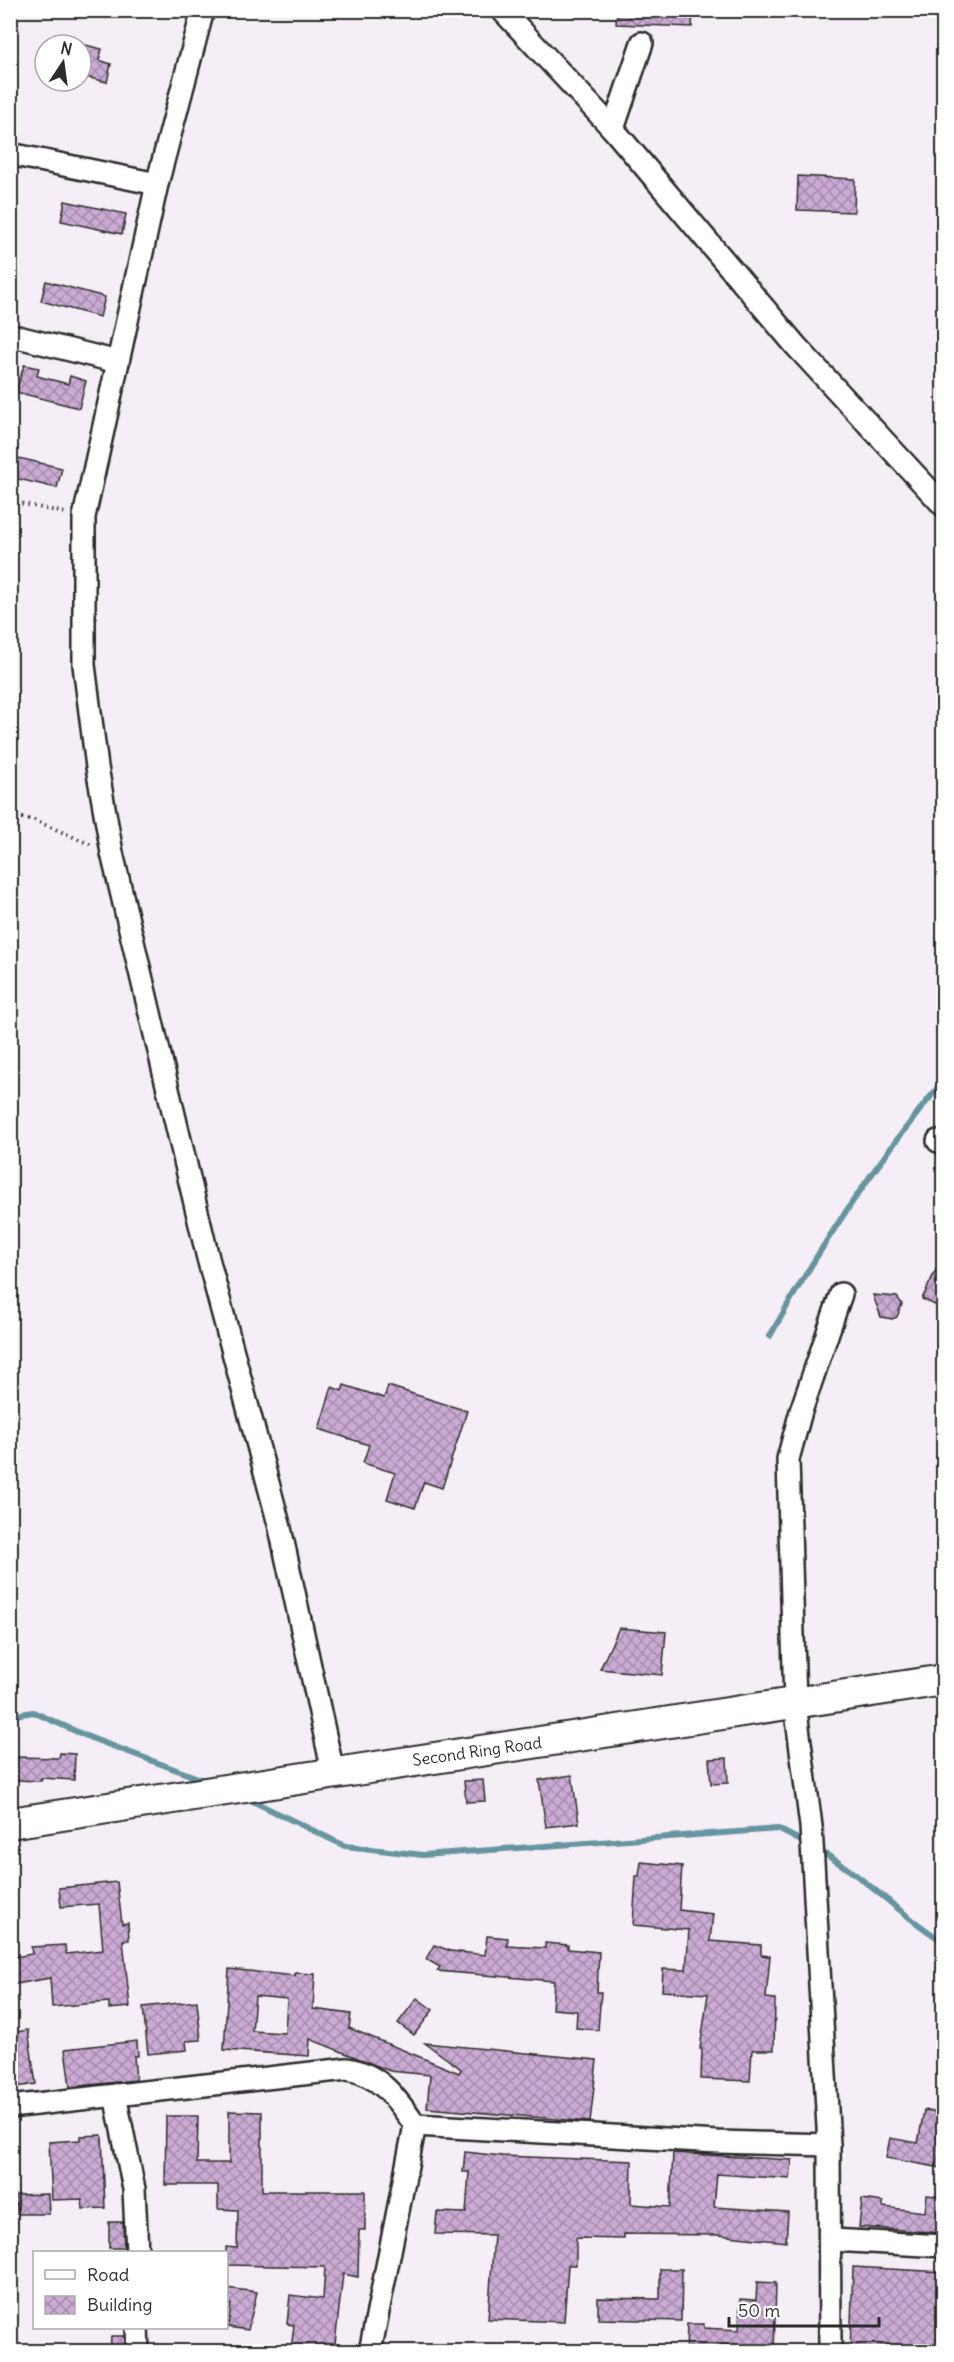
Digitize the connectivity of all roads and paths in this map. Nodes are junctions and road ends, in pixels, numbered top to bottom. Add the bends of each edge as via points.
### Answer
1 (203, 10) edge
2 (502, 10) edge
3 (642, 43) dead end
4 (614, 129) junction
5 (10, 154) edge
6 (157, 184) junction
7 (10, 335) edge
8 (118, 362) junction
9 (10, 501) edge
10 (944, 506) edge
11 (84, 517) junction
12 (10, 816) edge
13 (112, 853) junction
14 (841, 1294) dead end
15 (944, 1680) edge
16 (795, 1704) junction
17 (333, 1772) junction
18 (10, 1823) edge
19 (115, 2095) junction
20 (10, 2107) edge
21 (415, 2125) junction
22 (829, 2145) junction
23 (831, 2240) junction
24 (944, 2246) edge
25 (137, 2251) edge
26 (137, 2329) edge
27 (138, 2352) edge
28 (370, 2352) edge
29 (830, 2352) edge

1 - 6 street
2 - 4 street
3 - 4 street
4 - 10 street via 796,346
5 - 6 street
6 - 8 street
7 - 8 street
8 - 11 street
9 - 11 path
11 - 13 street via 84,665
12 - 13 path via 34,820
13 - 17 street via 208,1258 280,1528
14 - 16 street via 789,1459
15 - 16 main road, Second Ring Road
16 - 17 main road, Second Ring Road
16 - 22 street via 811,1826
17 - 18 main road, Second Ring Road
19 - 20 street
19 - 21 street via 347,2069 364,2071 394,2094
19 - 25 street via 134,2189
21 - 22 street
21 - 28 street
22 - 23 street
23 - 24 street
23 - 29 street
26 - 27 street

